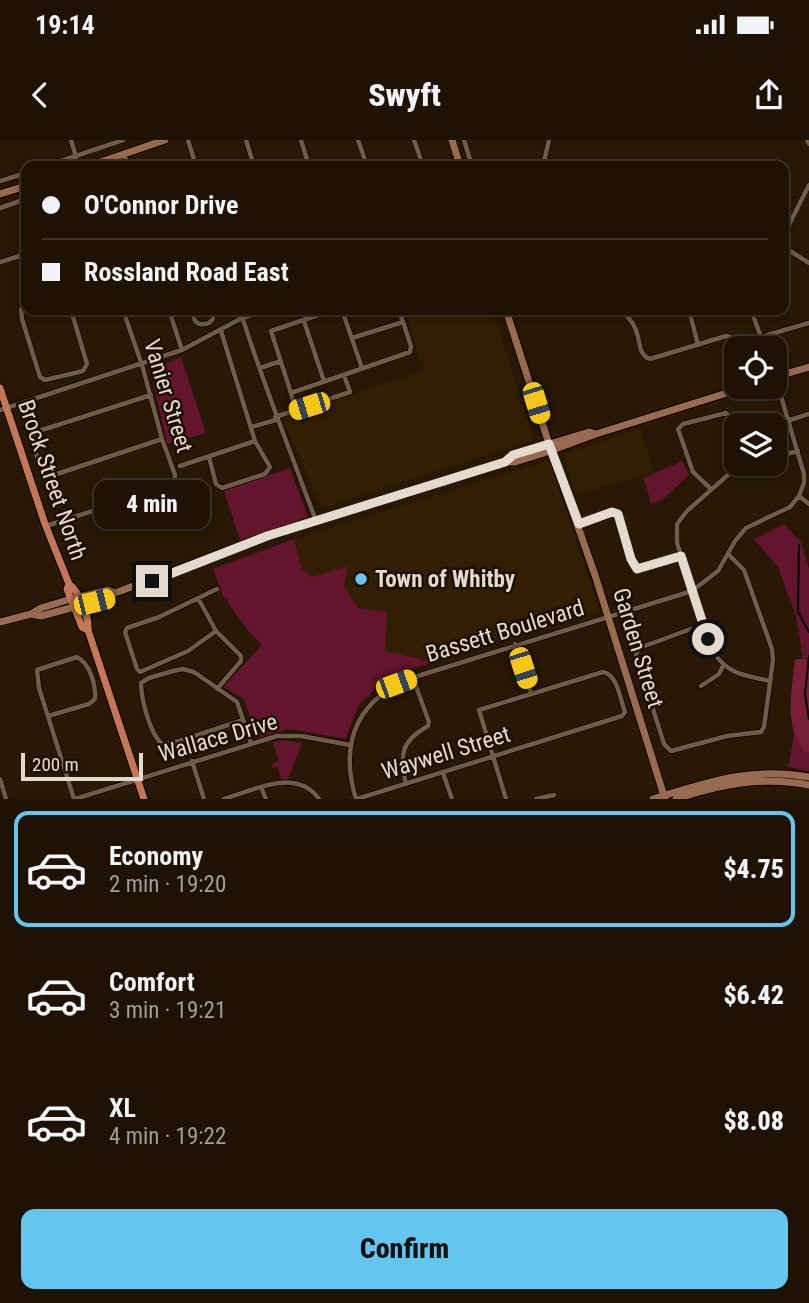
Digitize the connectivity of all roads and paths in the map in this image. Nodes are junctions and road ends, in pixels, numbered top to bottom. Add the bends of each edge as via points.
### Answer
1 (71, 140) edge
2 (123, 140) edge
3 (165, 140) edge
4 (188, 140) edge
5 (246, 140) edge
6 (301, 140) edge
7 (358, 140) edge
8 (414, 140) edge
9 (452, 140) edge
10 (464, 140) edge
11 (550, 140) edge
12 (124, 154) junction
13 (76, 157) junction
14 (63, 161) edge
15 (104, 161) edge
16 (126, 161) edge
17 (194, 161) edge
18 (252, 161) edge
19 (307, 161) edge
20 (365, 161) edge
21 (421, 161) edge
22 (458, 161) edge
23 (470, 161) edge
24 (544, 161) edge
25 (21, 175) edge
26 (0, 181) edge
27 (809, 185) edge
28 (21, 188) edge
29 (0, 194) edge
30 (21, 202) edge
31 (0, 208) edge
32 (789, 225) edge
33 (789, 250) edge
34 (21, 256) edge
35 (0, 262) edge
36 (809, 263) edge
37 (21, 315) edge
38 (72, 315) edge
39 (125, 315) edge
40 (171, 315) edge
41 (193, 315) edge
42 (213, 315) edge
43 (242, 315) edge
44 (252, 315) edge
45 (315, 315) edge
46 (344, 315) edge
47 (401, 315) edge
48 (508, 315) edge
49 (626, 315) edge
50 (690, 315) edge
51 (753, 315) edge
52 (243, 318) junction
53 (304, 321) junction
54 (403, 322) junction
55 (809, 323) edge
56 (268, 324) dead end
57 (221, 330) junction
58 (271, 331) junction
59 (761, 336) edge
60 (764, 336) edge
61 (724, 337) edge
62 (352, 338) junction
63 (698, 345) junction
64 (182, 351) junction
65 (281, 361) junction
66 (142, 365) junction
67 (809, 367) edge
68 (260, 368) junction
69 (362, 368) junction
70 (787, 373) edge
71 (344, 375) junction
72 (324, 381) junction
73 (0, 388) edge
74 (291, 393) junction
75 (724, 394) edge
76 (151, 395) junction
77 (783, 399) edge
78 (293, 401) dead end
79 (3, 409) edge
80 (724, 414) edge
81 (809, 414) edge
82 (276, 418) junction
83 (790, 420) junction
84 (251, 427) junction
85 (162, 439) junction
86 (255, 441) junction
87 (550, 447) junction
88 (798, 451) junction
89 (787, 454) edge
90 (208, 457) junction
91 (180, 467) dead end
92 (726, 476) edge
93 (711, 489) junction
94 (799, 496) junction
95 (809, 504) edge
96 (316, 522) junction
97 (579, 524) junction
98 (46, 526) junction
99 (728, 554) junction
100 (681, 556) junction
101 (217, 589) dead end
102 (692, 591) junction
103 (115, 593) junction
104 (198, 597) junction
105 (75, 598) junction
106 (78, 607) junction
107 (31, 614) junction
108 (609, 617) junction
109 (0, 622) edge
110 (702, 625) junction
111 (216, 631) junction
112 (515, 644) junction
113 (723, 666) junction
114 (413, 678) junction
115 (770, 681) junction
116 (701, 686) dead end
117 (218, 689) junction
118 (531, 693) junction
119 (48, 716) junction
120 (243, 720) junction
121 (251, 743) junction
122 (349, 746) junction
123 (492, 758) junction
124 (192, 761) junction
125 (443, 774) junction
126 (809, 777) edge
127 (0, 779) edge
128 (137, 780) junction
129 (406, 783) junction
130 (809, 785) edge
131 (261, 787) junction
132 (554, 794) dead end
133 (664, 797) edge
134 (6, 799) edge
135 (74, 799) edge
136 (144, 799) edge
137 (204, 799) edge
138 (224, 799) edge
139 (266, 799) edge
140 (319, 799) edge
141 (356, 799) edge
142 (452, 799) edge
143 (506, 799) edge
144 (536, 799) edge
145 (653, 799) edge
146 (676, 799) edge

1 - 13 street
2 - 13 street
3 - 12 main road
4 - 17 street
5 - 18 street
6 - 19 street
7 - 20 street
8 - 21 street
9 - 22 main road
10 - 23 street
11 - 24 street
12 - 15 main road
12 - 16 street
13 - 14 street
25 - 26 street
27 - 32 street
28 - 29 main road
30 - 31 street
33 - 36 street
34 - 35 street
37 - 38 street via 40,377 45,380 83,371 87,364
39 - 66 street, Vanier Street
40 - 64 street
41 - 42 street via 203,325 211,323
43 - 52 street
44 - 52 street
45 - 53 street
46 - 62 street
47 - 54 street
48 - 87 main road, Garden Street
49 - 63 street via 645,357
50 - 63 street
51 - 59 street
52 - 57 street
52 - 68 street
53 - 58 street
53 - 72 street
54 - 62 street
54 - 69 street via 410,352
55 - 60 street
56 - 58 street
57 - 64 street
57 - 84 street
58 - 65 street
61 - 63 street
62 - 69 street
64 - 66 street
65 - 68 street
65 - 74 street
66 - 76 street, Vanier Street
66 - 79 street
67 - 70 main road
68 - 82 street
69 - 71 street
71 - 72 street
71 - 82 street via 350,392
72 - 74 street
73 - 79 main road, Brock Street North
74 - 78 street
75 - 87 main road
76 - 85 street, Vanier Street
76 - 85 street via 39,431 33,443 49,476
77 - 83 street
79 - 98 main road, Brock Street North
80 - 93 street via 678,429 693,472
81 - 83 street
82 - 84 street
82 - 96 street
83 - 88 street
84 - 86 street
85 - 98 street, Vanier Street via 175,475 172,485
86 - 90 street
86 - 90 street via 270,467 265,474 222,488 216,484
87 - 96 main road via 515,462
87 - 97 main road, Garden Street
88 - 89 street
88 - 94 street via 804,474
90 - 91 street
92 - 93 street
93 - 100 street via 677,524
94 - 95 street
94 - 99 street, Bassett Boulevard via 790,507 746,528
96 - 103 main road
97 - 100 street via 618,514 637,569
97 - 108 main road, Garden Street
98 - 105 main road, Brock Street North
99 - 102 street, Bassett Boulevard via 718,571
99 - 115 street via 744,570 754,592 772,649
100 - 102 street
101 - 104 street
102 - 108 street, Bassett Boulevard
102 - 110 street
103 - 105 main road via 108,590
103 - 106 main road
104 - 111 street
104 - 111 street via 127,628 137,669 140,672 188,651
105 - 106 main road, Brock Street North
105 - 107 main road
106 - 107 main road
106 - 128 main road, Brock Street North via 89,624
107 - 109 main road
108 - 112 street, Bassett Boulevard
108 - 133 main road, Garden Street
110 - 113 street
110 - 115 street via 639,648 636,655 664,744 671,751 761,732
111 - 117 street via 241,656
112 - 114 street, Bassett Boulevard
112 - 118 street
113 - 115 street
113 - 116 street
114 - 122 street, Bassett Boulevard via 388,689 368,707
114 - 129 street via 429,722 414,733 404,749 401,764
117 - 120 street via 237,702
117 - 120 street via 183,670 141,683 155,739 170,744
118 - 123 street via 479,710
118 - 123 street, Waywell Street via 608,673 625,712
119 - 119 street via 37,670 82,659 95,699
119 - 135 street
120 - 121 street
121 - 122 street, Wallace Drive via 288,735
121 - 124 street, Wallace Drive
122 - 141 street, Bassett Boulevard
123 - 125 street, Waywell Street
123 - 143 street
124 - 128 street, Wallace Drive
124 - 137 street
125 - 129 street, Waywell Street
125 - 142 street
126 - 133 main road via 786,773 730,776
127 - 134 street
128 - 135 street, Wallace Drive
128 - 136 main road, Brock Street North
129 - 141 street, Waywell Street
130 - 146 main road via 777,780 739,782
131 - 138 street
131 - 139 street
131 - 140 street via 299,783
132 - 144 street
133 - 145 main road

